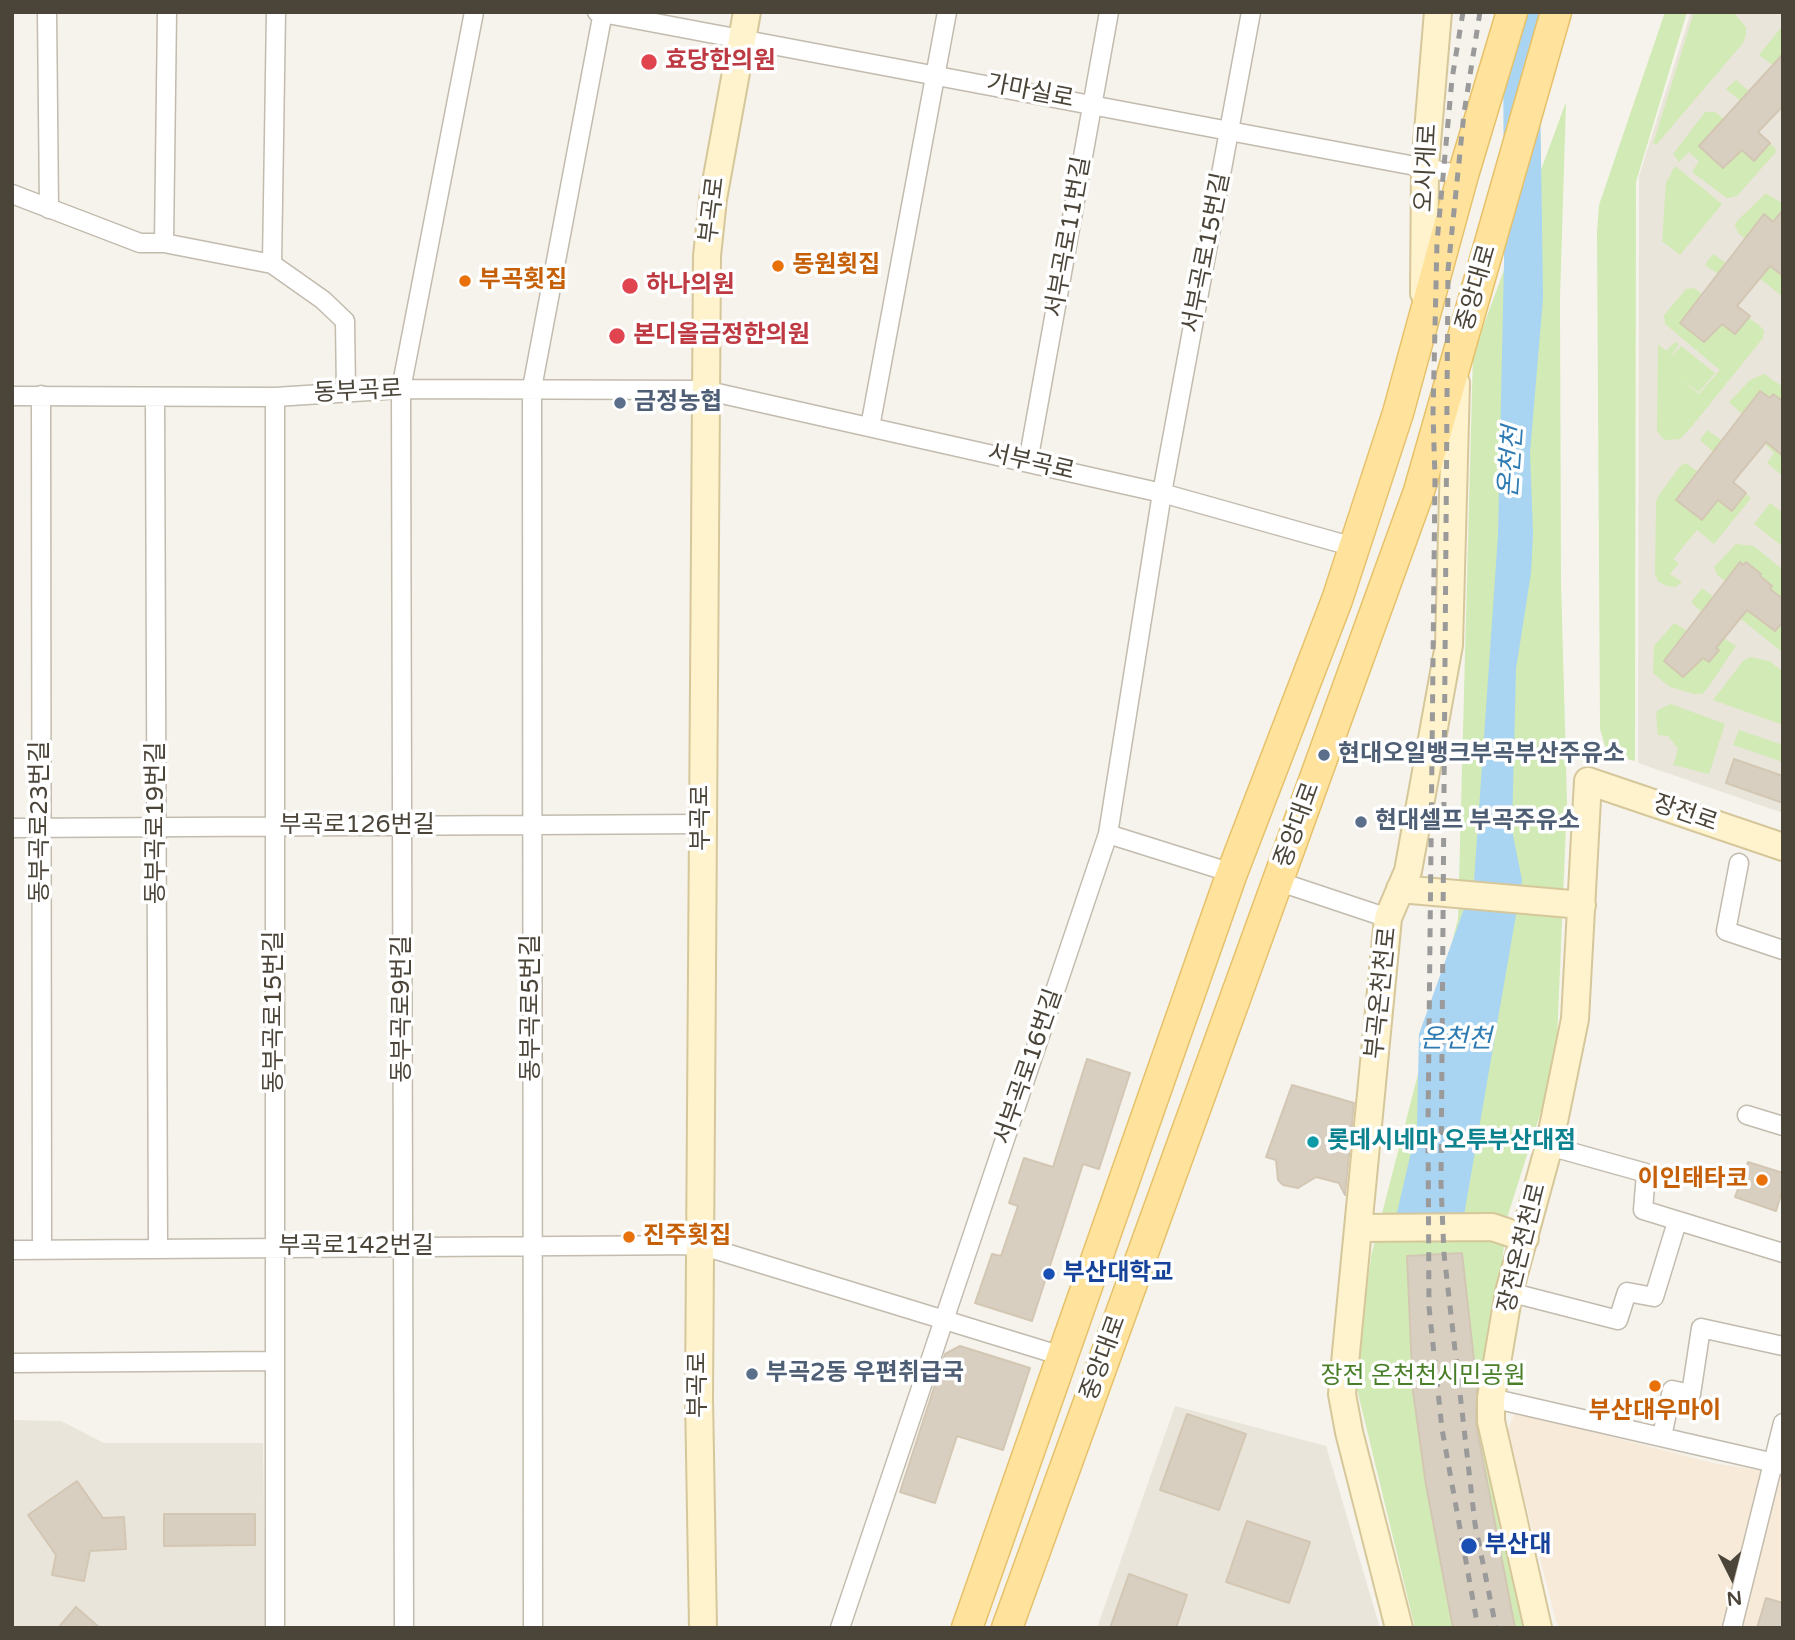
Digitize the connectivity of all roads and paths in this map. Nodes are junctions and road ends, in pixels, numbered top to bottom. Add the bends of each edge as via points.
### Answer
1 (47, 12) edge
2 (167, 12) edge
3 (276, 12) edge
4 (474, 12) edge
5 (747, 12) edge
6 (947, 12) edge
7 (1110, 12) edge
8 (1251, 12) edge
9 (1438, 12) edge
10 (1512, 12) edge
11 (1556, 12) edge
12 (601, 13) edge
13 (742, 40) junction
14 (935, 74) junction
15 (1093, 104) junction
16 (1230, 130) junction
17 (1425, 167) junction
18 (1463, 175) junction
19 (12, 194) edge
20 (49, 209) junction
21 (164, 243) junction
22 (272, 264) junction
23 (1424, 325) junction
24 (1457, 357) junction
25 (532, 388) junction
26 (401, 389) junction
27 (704, 390) junction
28 (346, 392) junction
29 (41, 395) junction
30 (12, 396) edge
31 (275, 397) junction
32 (155, 398) junction
33 (870, 427) junction
34 (1028, 462) junction
35 (1162, 493) junction
36 (1354, 547) junction
37 (1588, 781) joint
38 (702, 824) junction
39 (532, 825) junction
40 (275, 826) junction
41 (402, 826) junction
42 (41, 827) junction
43 (157, 827) junction
44 (12, 828) edge
45 (1108, 834) junction
46 (1783, 847) edge
47 (1739, 863) dead end
48 (1232, 873) junction
49 (1277, 881) junction
50 (1407, 890) junction
51 (1572, 904) junction
52 (1388, 918) junction
53 (1783, 950) edge
54 (1747, 1115) dead end
55 (1783, 1126) edge
56 (1549, 1146) junction
57 (1677, 1222) junction
58 (1366, 1228) junction
59 (1525, 1238) junction
60 (700, 1245) junction
61 (533, 1246) junction
62 (403, 1247) junction
63 (275, 1248) junction
64 (158, 1249) junction
65 (12, 1250) edge
66 (42, 1250) junction
67 (1783, 1253) edge
68 (1509, 1292) junction
69 (943, 1321) junction
70 (1783, 1346) edge
71 (1062, 1356) junction
72 (275, 1361) junction
73 (12, 1363) edge
74 (1491, 1398) junction
75 (1783, 1423) edge
76 (1662, 1436) junction
77 (1778, 1464) edge
78 (275, 1628) edge
79 (404, 1628) edge
80 (533, 1628) edge
81 (703, 1628) edge
82 (840, 1628) edge
83 (967, 1628) edge
84 (1007, 1628) edge
85 (1399, 1628) edge
86 (1538, 1628) edge
87 (1732, 1628) edge

1 - 20 street
2 - 21 street
3 - 22 street
4 - 26 street, 동부곡로9번길
5 - 13 main road, 부곡로
6 - 14 street
7 - 15 street, 서부곡로11번길
8 - 16 street, 서부곡로15번길
9 - 17 main road, 오시게로
10 - 18 main road, 중앙대로
11 - 24 main road, 중앙대로
12 - 13 street, 가마실로
12 - 25 street, 동부곡로5번길
13 - 14 street, 가마실로
13 - 27 main road, 부곡로 via 713,199
14 - 15 street, 가마실로
14 - 33 street
15 - 16 street, 가마실로
15 - 34 street, 서부곡로11번길
16 - 17 street, 가마실로
16 - 35 street, 서부곡로15번길
17 - 18 street, 가마실로
17 - 23 main road, 오시게로
18 - 23 main road, 중앙대로
19 - 20 street
20 - 21 street via 140,243
21 - 22 street
22 - 28 street via 345,321
23 - 36 main road, 중앙대로
24 - 49 main road, 중앙대로 via 1419,491
24 - 50 main road, 부곡온천천로 via 1449,645
25 - 26 street, 동부곡로
25 - 27 street, 동부곡로
25 - 39 street, 동부곡로5번길
26 - 28 street, 동부곡로
26 - 41 street, 동부곡로9번길
27 - 33 street, 서부곡로
27 - 38 main road, 부곡로
28 - 31 street, 동부곡로
29 - 30 street, 동부곡로
29 - 32 street, 동부곡로
29 - 42 street, 동부곡로23번길
31 - 32 street, 동부곡로
31 - 40 street, 동부곡로15번길
32 - 43 street, 동부곡로19번길
33 - 34 street, 서부곡로
34 - 35 street, 서부곡로
35 - 36 street, 서부곡로
35 - 45 street, 서부곡로16번길
36 - 48 main road, 중앙대로
37 - 46 main road, 장전로
37 - 51 main road, 장전온천천로
38 - 39 street, 부곡로126번길
38 - 60 main road, 부곡로
39 - 41 street, 부곡로126번길
39 - 61 street, 동부곡로5번길
40 - 41 street, 부곡로126번길
40 - 43 street, 부곡로126번길
40 - 63 street, 동부곡로15번길
41 - 62 street, 동부곡로9번길
42 - 43 street, 부곡로126번길
42 - 44 street, 부곡로126번길
42 - 66 street, 동부곡로23번길
43 - 64 street, 동부곡로19번길
45 - 48 street
45 - 69 street, 서부곡로16번길
47 - 53 street via 1726,931
48 - 71 main road, 중앙대로
49 - 52 street
49 - 84 main road, 중앙대로
50 - 51 main road
50 - 52 main road, 부곡온천천로
51 - 56 main road, 장전온천천로 via 1575,1019
52 - 58 main road, 부곡온천천로
54 - 55 street
56 - 57 street via 1646,1173 1643,1210
56 - 59 main road, 장전온천천로
57 - 67 street
57 - 68 street via 1654,1297 1627,1292 1618,1320
58 - 59 main road via 1492,1227
58 - 85 main road, 부곡온천천로 via 1342,1394
59 - 68 main road, 장전온천천로
60 - 61 street, 부곡로142번길
60 - 69 street, 부곡로142번길
60 - 81 main road, 부곡로
61 - 62 street, 부곡로142번길
61 - 80 street, 동부곡로5번길
62 - 63 street, 부곡로142번길
62 - 79 street, 동부곡로9번길
63 - 64 street, 부곡로142번길
63 - 72 street, 동부곡로15번길
64 - 66 street, 부곡로142번길
65 - 66 street, 부곡로142번길
68 - 74 main road, 장전온천천로
69 - 71 street, 부곡로142번길
69 - 82 street, 서부곡로16번길
70 - 76 street via 1701,1328 1691,1394 1672,1390
71 - 83 main road, 중앙대로
72 - 73 street
72 - 78 street, 동부곡로15번길
74 - 76 street
74 - 86 main road, 장전온천천로 via 1491,1421
75 - 77 street
76 - 77 street
77 - 87 street

